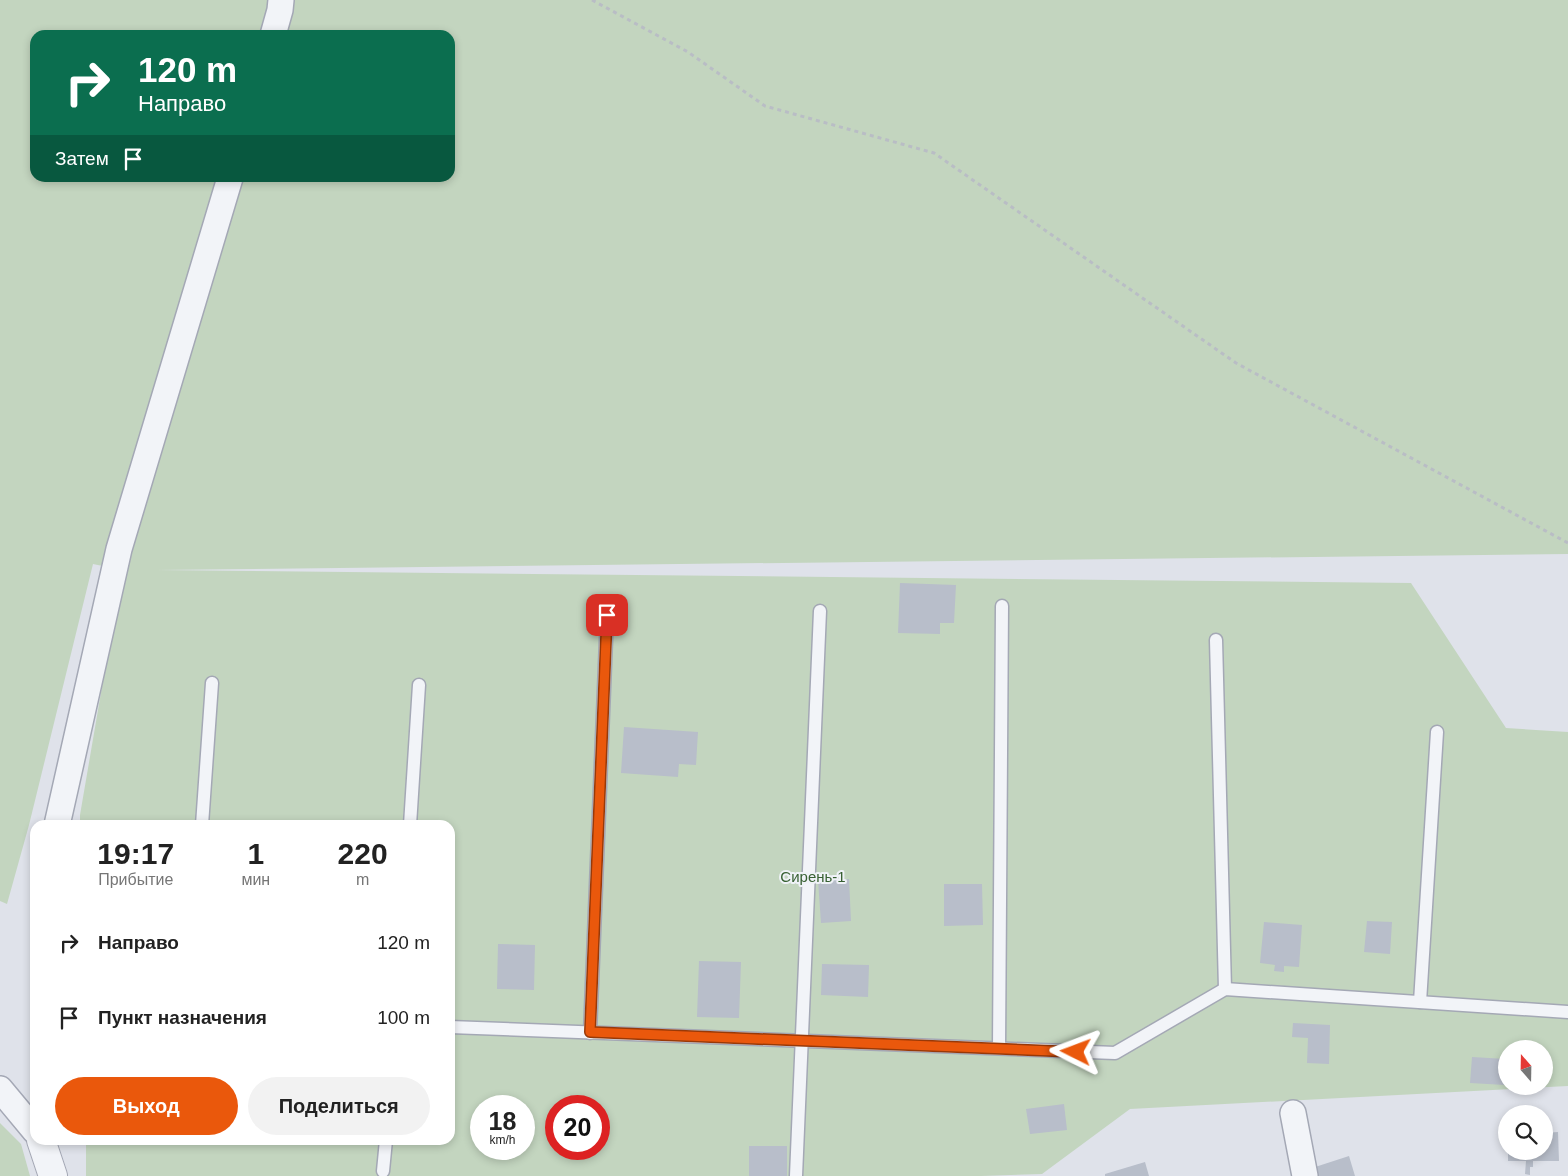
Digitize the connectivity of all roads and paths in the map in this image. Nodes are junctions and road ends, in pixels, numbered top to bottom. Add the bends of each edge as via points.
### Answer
1 (281, 0) edge
2 (592, 0) edge
3 (274, 30) edge
4 (229, 182) edge
5 (1568, 543) edge
6 (1002, 606) dead end
7 (820, 611) dead end
8 (607, 615) dead end
9 (1216, 640) dead end
10 (212, 683) dead end
11 (419, 685) dead end
12 (1437, 732) dead end
13 (58, 820) edge
14 (202, 820) edge
15 (410, 820) edge
16 (1225, 988) junction
17 (1420, 1002) junction
18 (1568, 1012) edge
19 (455, 1027) edge
20 (590, 1032) junction
21 (801, 1040) junction
22 (999, 1048) junction
23 (0, 1090) edge
24 (1293, 1113) dead end
25 (30, 1125) edge
26 (43, 1145) edge
27 (386, 1145) edge
28 (383, 1171) dead end
29 (53, 1176) edge
30 (796, 1176) edge
31 (1305, 1176) edge

1 - 3 street
2 - 5 path via 688,52 765,106 934,153 1236,363
4 - 13 street via 119,549
6 - 22 lane
7 - 21 lane
8 - 20 lane
9 - 16 lane
10 - 14 lane
11 - 15 lane
12 - 17 lane
16 - 17 lane
16 - 22 lane via 1115,1053
17 - 18 lane
19 - 20 lane
20 - 21 lane
21 - 22 lane
21 - 30 lane
23 - 25 street
24 - 31 street
26 - 29 street
27 - 28 lane

